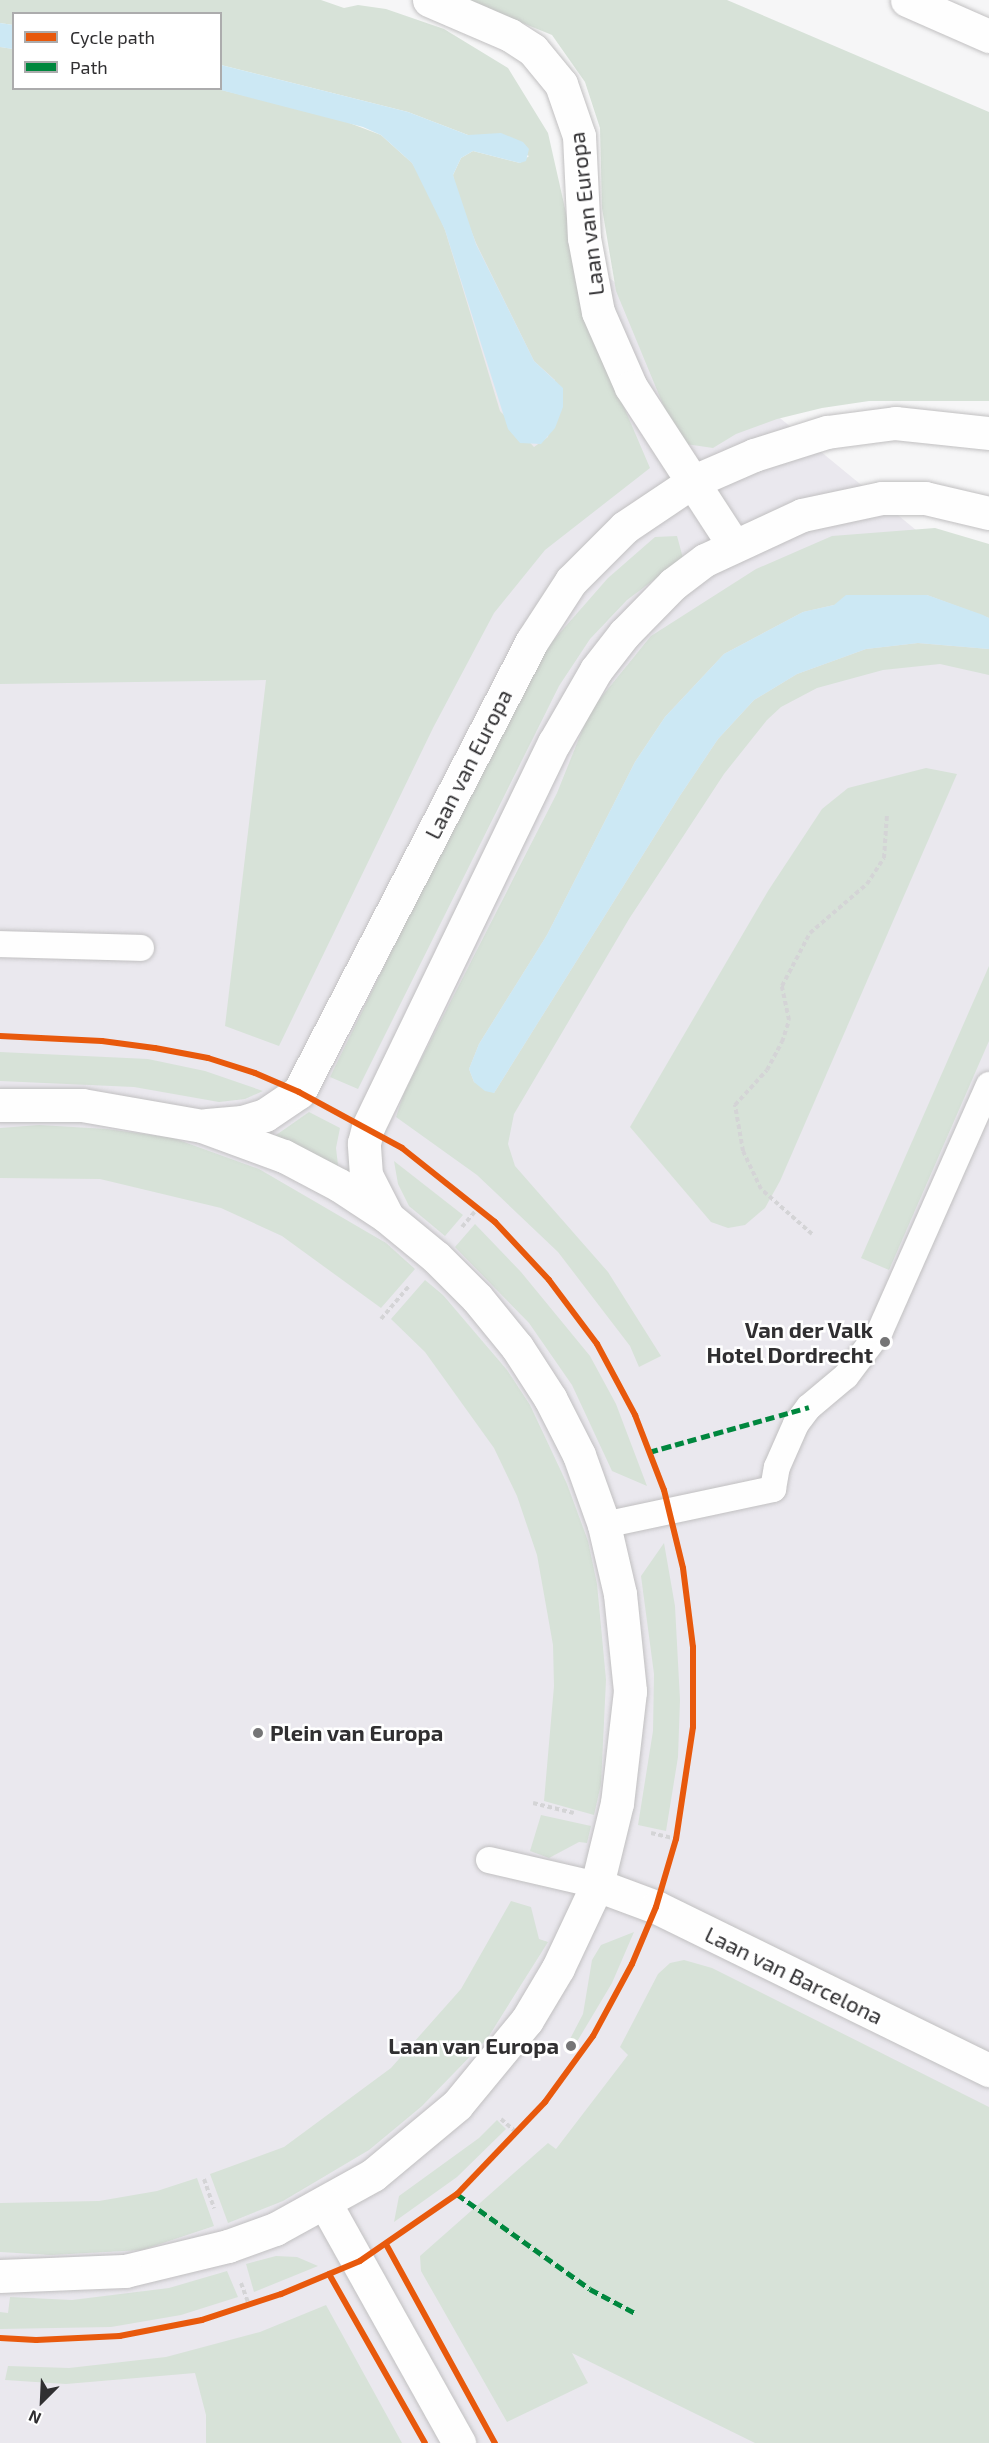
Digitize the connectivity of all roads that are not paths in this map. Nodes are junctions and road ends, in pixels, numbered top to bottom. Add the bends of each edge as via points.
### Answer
1 (429, 0) edge
2 (907, 0) edge
3 (989, 36) edge
4 (989, 434) edge
5 (692, 482) junction
6 (989, 513) edge
7 (733, 544) junction
8 (0, 944) edge
9 (141, 948) dead end
10 (989, 1085) edge
11 (0, 1105) edge
12 (202, 1125) junction
13 (386, 1216) junction
14 (604, 1525) junction
15 (489, 1860) dead end
16 (597, 1885) junction
17 (989, 2070) edge
18 (325, 2204) junction
19 (0, 2276) edge
20 (459, 2443) edge

1 - 5 main road, Laan van Europa via 510,35 533,50 561,84 579,136 584,238 598,312 632,387
2 - 3 main road
4 - 5 main road, Laan van Europa via 895,423 827,432 754,455
5 - 7 main road, Laan van Europa
5 - 12 main road, Laan van Europa via 625,527 571,581 550,610 299,1092 265,1115 242,1122
6 - 7 main road, Laan van Europa via 925,498 882,498 802,515
7 - 13 main road, Laan van Europa via 673,584 624,634 596,670 554,743 368,1127 364,1143 366,1175
8 - 9 lane
10 - 14 lane via 880,1331 846,1376 809,1407 796,1424 777,1467 773,1489
11 - 12 main road, Laan van Europa via 82,1105
12 - 13 main road, Laan van Europa via 284,1155
13 - 14 main road, Laan van Europa via 477,1298 517,1347 550,1398 579,1455
14 - 16 main road, Laan van Europa via 624,1618 630,1691 617,1803
15 - 16 lane
16 - 17 main road, Laan van Barcelona via 656,1907
16 - 18 main road, Laan van Europa via 558,1968 527,2020 492,2066 417,2142
18 - 19 main road, Laan van Europa via 275,2229 186,2259 82,2275
18 - 20 main road

